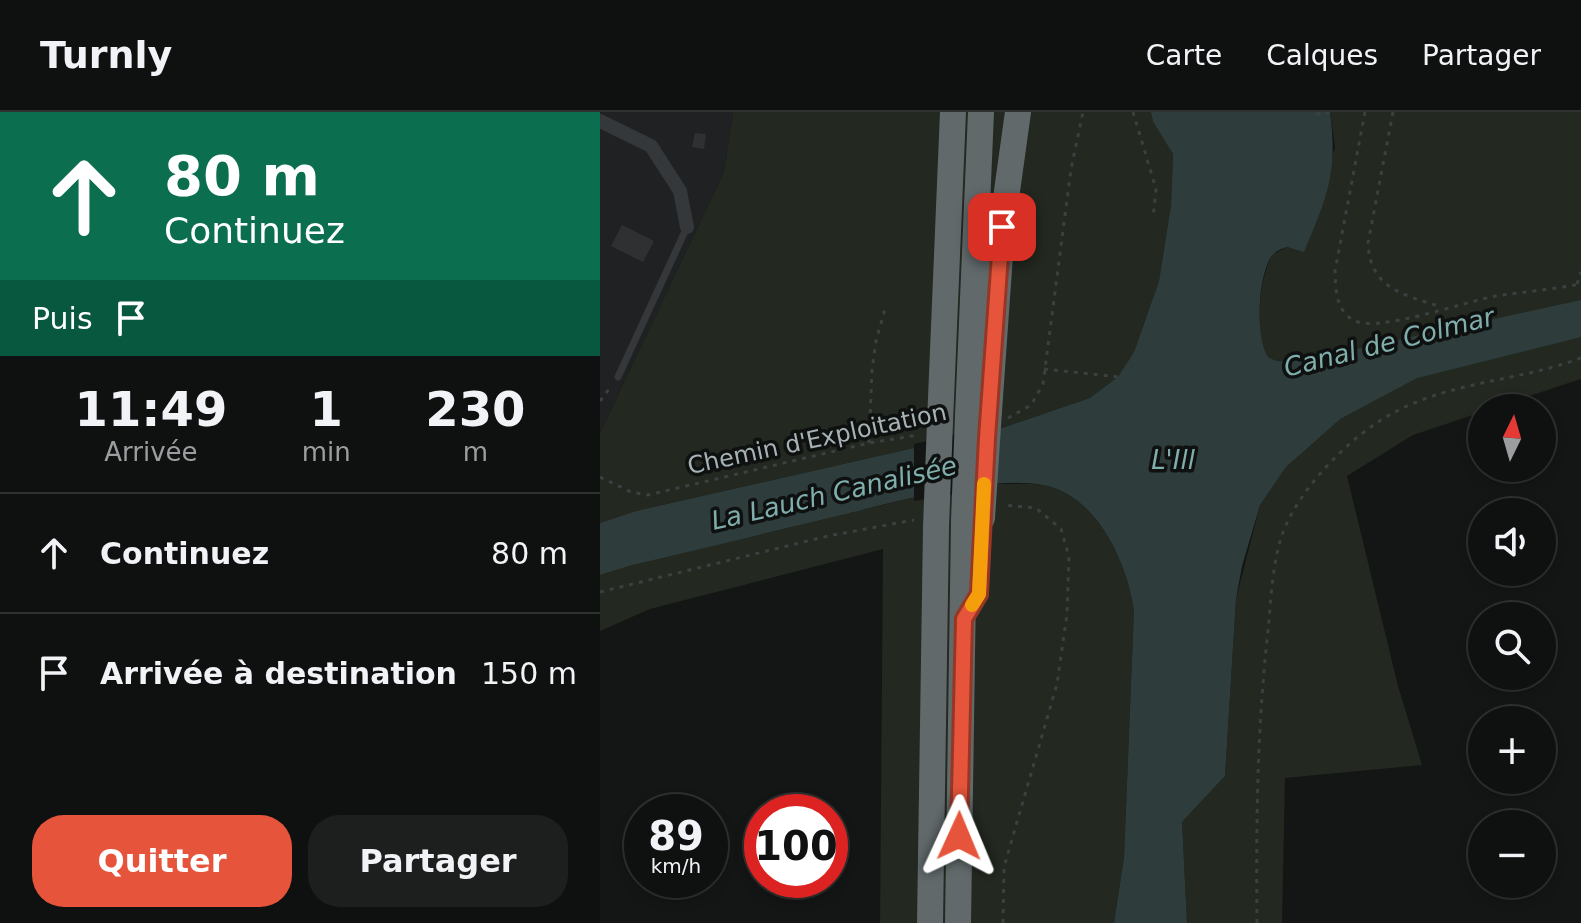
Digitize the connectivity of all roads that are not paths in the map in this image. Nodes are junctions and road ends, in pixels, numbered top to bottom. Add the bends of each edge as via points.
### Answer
1 (953, 112) edge
2 (981, 112) edge
3 (1018, 112) edge
4 (600, 121) edge
5 (687, 227) joint
6 (618, 377) road end
7 (985, 415) junction
8 (930, 923) edge
9 (958, 923) edge

1 - 8 highway, bridge via 933,428
2 - 7 highway
3 - 7 highway
4 - 5 street via 651,146 680,191
5 - 6 lane
7 - 9 highway, bridge via 964,619

